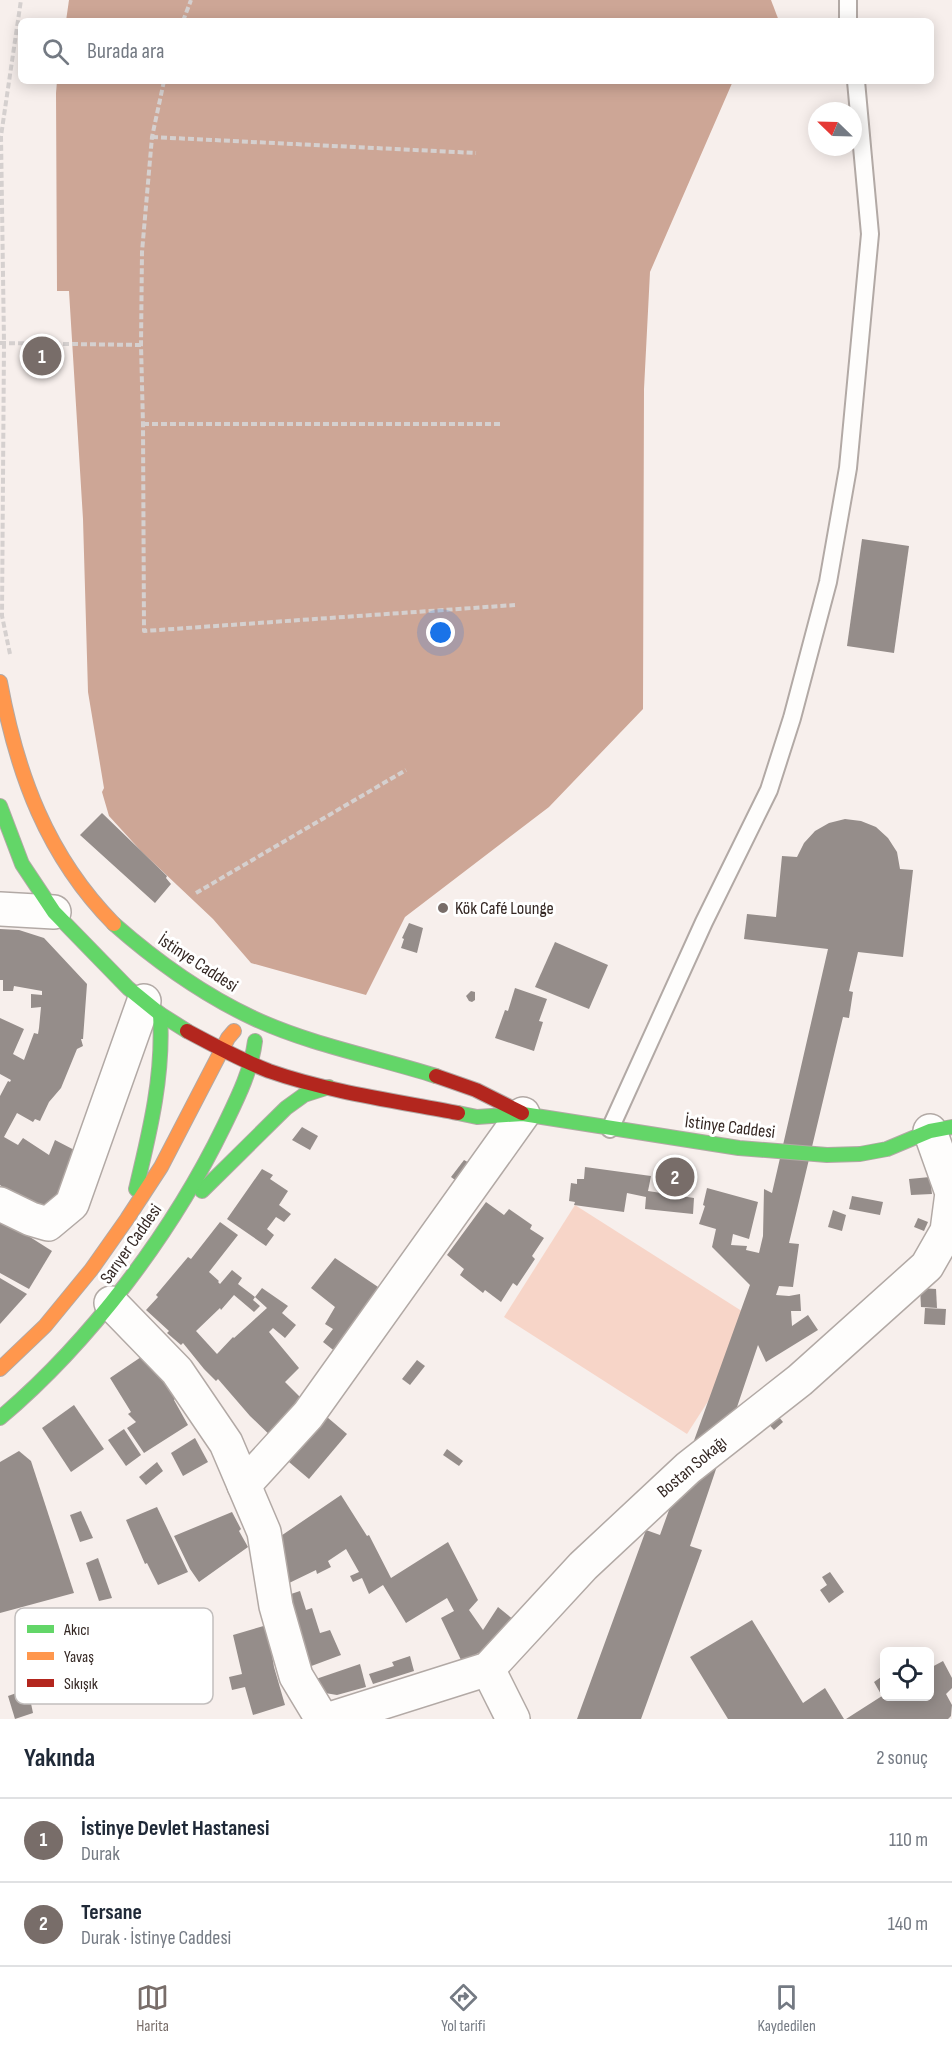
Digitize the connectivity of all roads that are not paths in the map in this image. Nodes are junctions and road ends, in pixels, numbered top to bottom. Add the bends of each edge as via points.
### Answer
1 (848, 0) edge
2 (848, 18) edge
3 (856, 84) edge
4 (0, 682) edge
5 (0, 806) edge
6 (0, 909) edge
7 (54, 912) junction
8 (152, 1008) junction
9 (251, 1016) junction
10 (222, 1050) junction
11 (251, 1063) junction
12 (329, 1087) junction
13 (523, 1114) junction
14 (942, 1125) edge
15 (610, 1129) junction
16 (0, 1204) edge
17 (127, 1219) junction
18 (167, 1226) junction
19 (111, 1303) junction
20 (0, 1369) edge
21 (0, 1418) edge
22 (244, 1485) junction
23 (488, 1669) junction
24 (322, 1719) edge
25 (330, 1719) edge
26 (513, 1719) edge

1 - 2 lane
3 - 15 lane via 870,234 848,468 828,582 769,790
4 - 9 main road, İstinye Caddesi via 5,712 37,808 73,878 103,912 155,959 207,994
5 - 7 main road, İstinye Caddesi via 22,864
6 - 7 street
7 - 8 main road, İstinye Caddesi
8 - 10 main road, İstinye Caddesi
8 - 16 street via 72,1204 48,1224
8 - 17 main road via 162,1058
9 - 10 main road, Sarıyer Caddesi via 233,1032
9 - 11 main road, Sarıyer Caddesi via 255,1041
9 - 13 main road, İstinye Caddesi via 302,1036 459,1084
10 - 11 main road, İstinye Caddesi
10 - 17 main road, Sarıyer Caddesi via 161,1167
11 - 12 main road, İstinye Caddesi
11 - 18 main road, Sarıyer Caddesi via 217,1143
12 - 13 main road, İstinye Caddesi via 477,1117
12 - 18 main road via 304,1095 286,1108
13 - 15 main road, İstinye Caddesi
13 - 22 street via 308,1415
14 - 15 main road, İstinye Caddesi via 887,1149 827,1155 739,1148
14 - 23 street, Bostan Sokağı via 952,1194 947,1231 927,1266 800,1380 679,1476 583,1566
17 - 20 main road, Sarıyer Caddesi via 45,1326
18 - 19 main road, Sarıyer Caddesi
19 - 21 main road, Sarıyer Caddesi via 82,1340
19 - 22 street via 177,1371 226,1443
22 - 24 street via 264,1532 276,1606 296,1676
23 - 25 street, Bostan Sokağı
23 - 26 street

